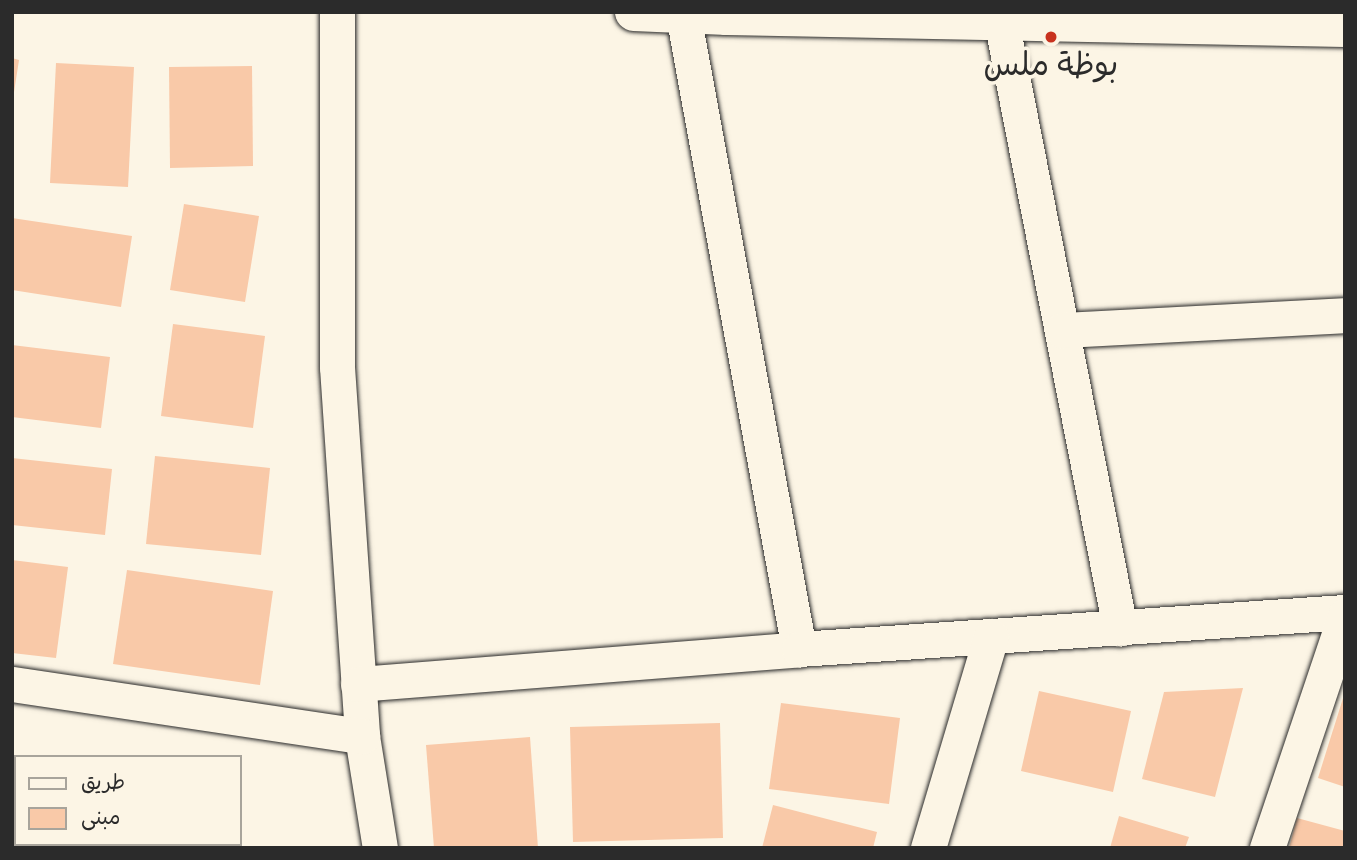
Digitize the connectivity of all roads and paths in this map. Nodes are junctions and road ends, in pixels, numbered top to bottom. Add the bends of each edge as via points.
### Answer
1 (337, 12) edge
2 (635, 12) edge
3 (682, 14) junction
4 (731, 14) edge
5 (1001, 20) junction
6 (1345, 28) edge
7 (1345, 315) edge
8 (1062, 330) junction
9 (1345, 614) edge
10 (1120, 628) junction
11 (991, 636) junction
12 (799, 649) junction
13 (12, 684) edge
14 (358, 684) junction
15 (362, 736) junction
16 (380, 848) edge
17 (928, 848) edge
18 (1267, 848) edge

1 - 14 street via 337,367
2 - 3 street
3 - 4 street
3 - 12 street
4 - 5 street
5 - 6 street
5 - 8 street
7 - 8 street
8 - 10 street
9 - 10 street
9 - 18 street
10 - 11 street
11 - 12 street
11 - 17 street
12 - 14 street
13 - 15 street
14 - 15 street
15 - 16 street

